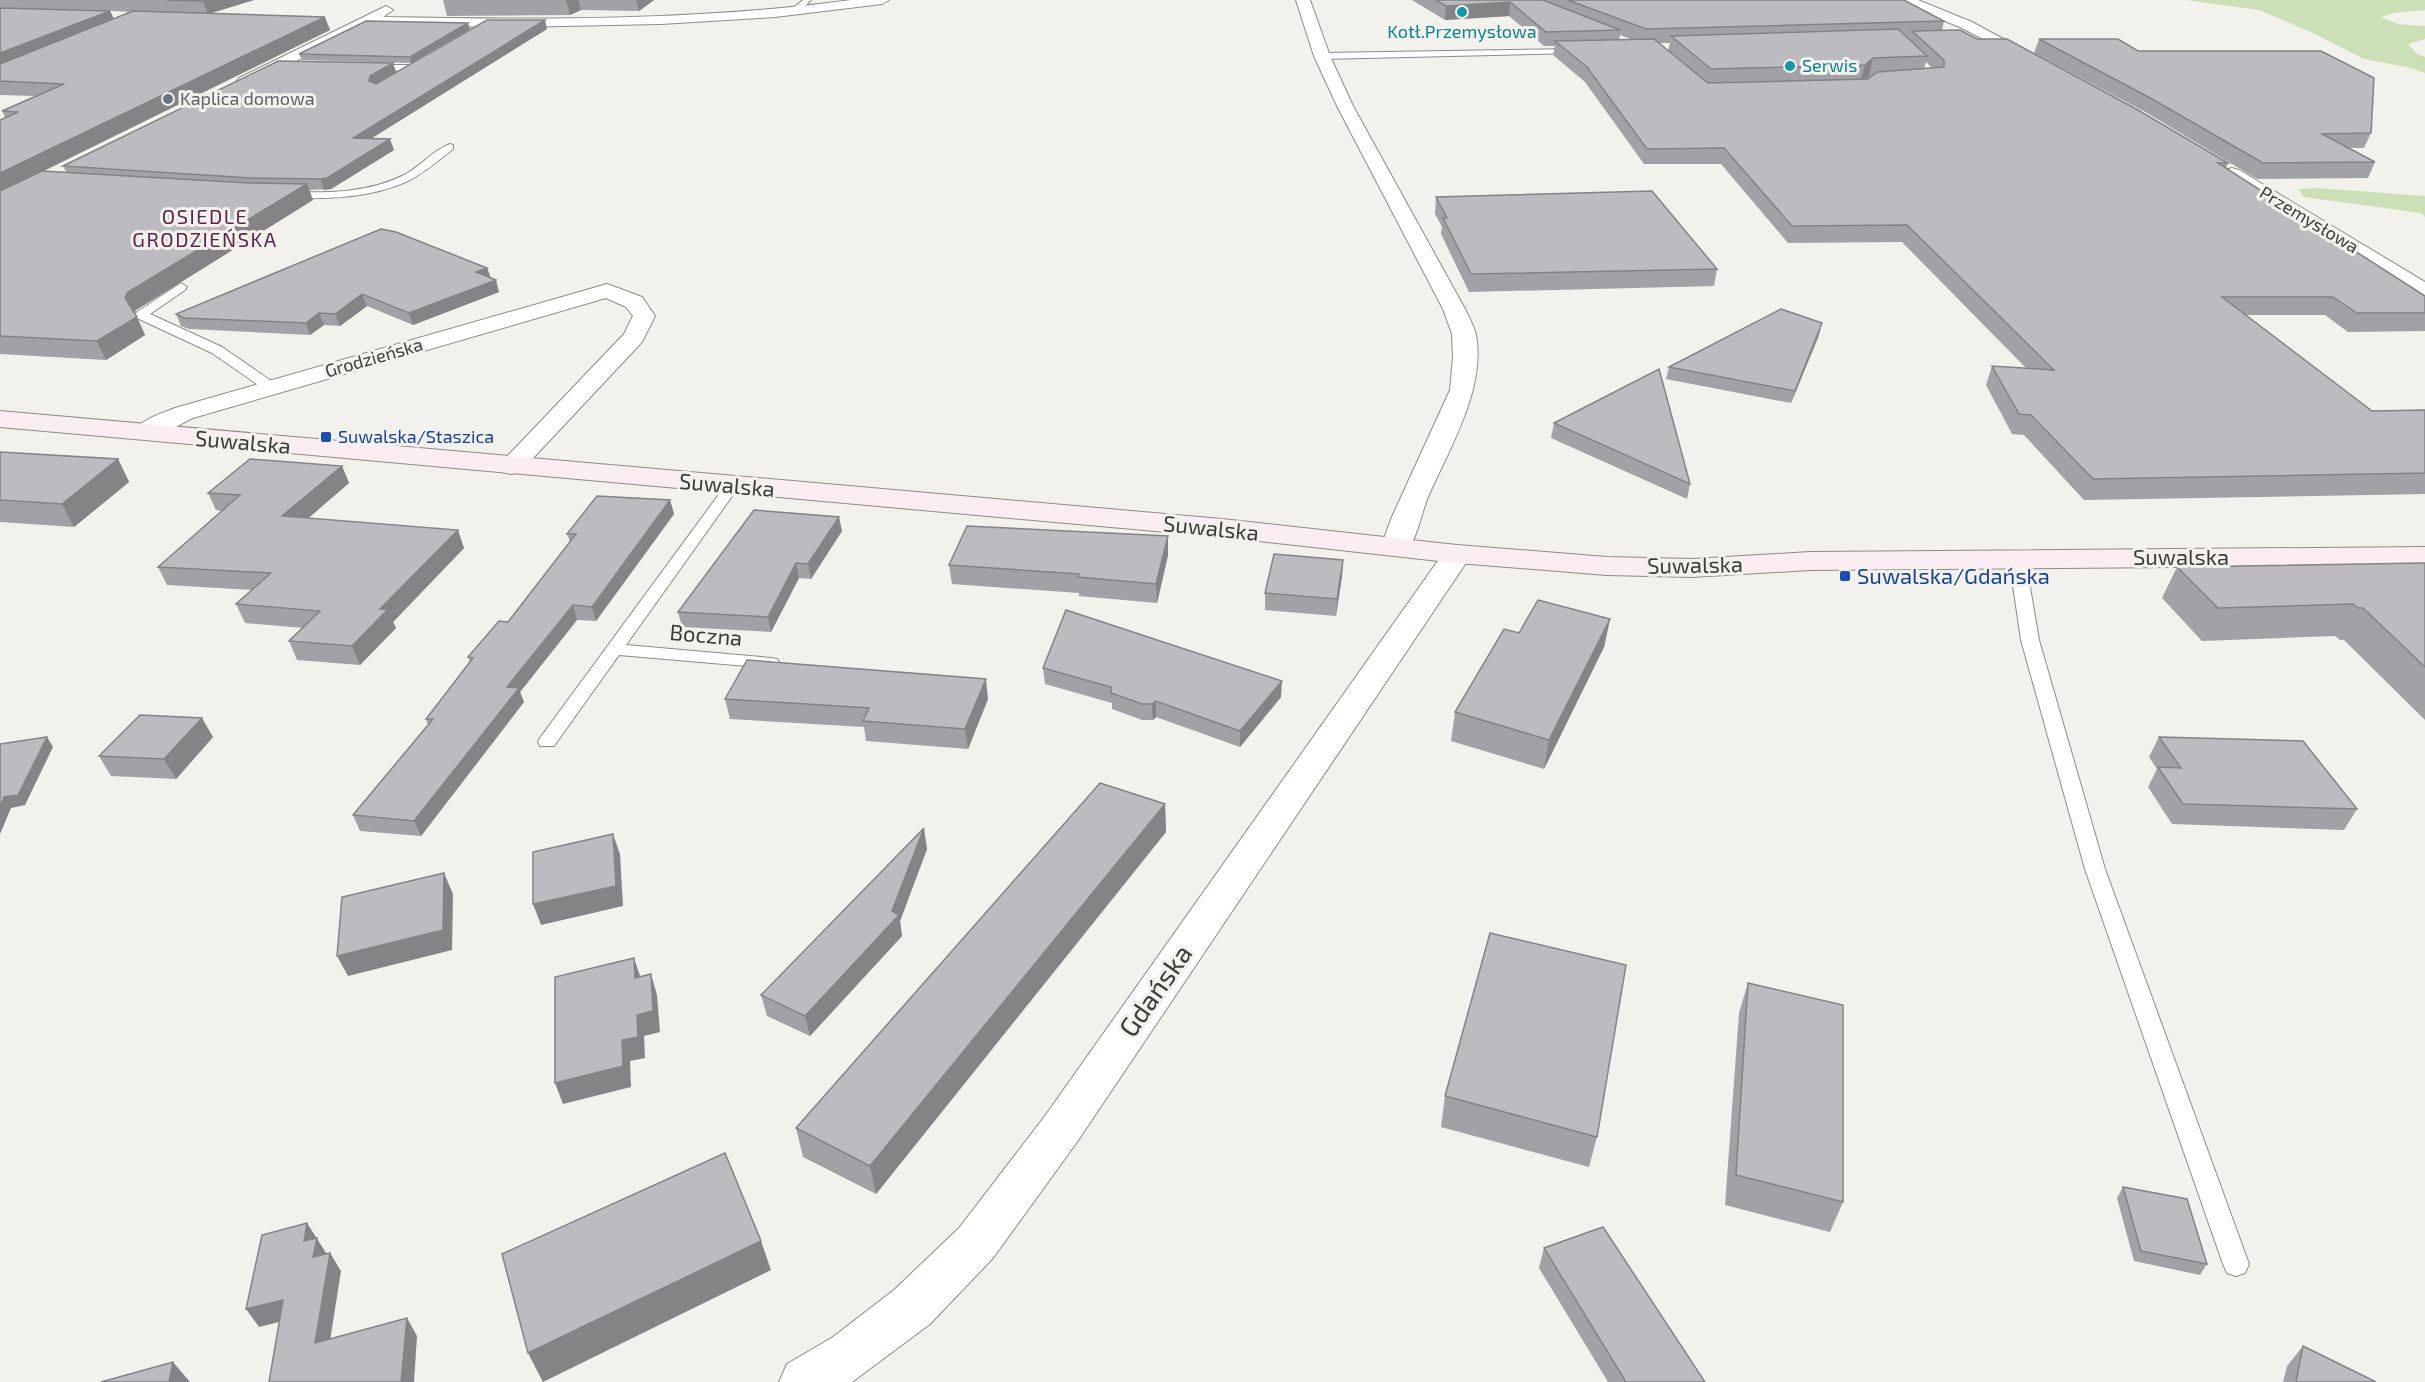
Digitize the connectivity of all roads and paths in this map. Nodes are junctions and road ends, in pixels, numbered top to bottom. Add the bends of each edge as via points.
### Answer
1 (882, 0) edge
2 (1303, 0) edge
3 (1906, 0) edge
4 (399, 4) dead end
5 (801, 5) edge
6 (362, 22) junction
7 (325, 23) dead end
8 (489, 24) junction
9 (470, 35) edge
10 (1973, 38) edge
11 (1992, 38) junction
12 (1584, 51) edge
13 (1322, 56) junction
14 (422, 63) edge
15 (275, 65) junction
16 (301, 66) edge
17 (357, 67) edge
18 (413, 68) junction
19 (2052, 70) edge
20 (395, 79) edge
21 (226, 90) edge
22 (450, 147) dead end
23 (2218, 166) edge
24 (276, 195) edge
25 (181, 287) edge
26 (2425, 291) edge
27 (272, 388) junction
28 (0, 419) edge
29 (145, 433) junction
30 (511, 466) junction
31 (733, 485) junction
32 (1396, 547) junction
33 (1457, 554) junction
34 (2425, 556) edge
35 (2017, 558) junction
36 (615, 649) junction
37 (793, 666) edge
38 (547, 742) dead end
39 (2236, 1264) dead end
40 (806, 1382) edge

1 - 5 street
2 - 13 street
3 - 11 street
4 - 6 street
5 - 8 street via 761,14
6 - 7 street
6 - 8 street
6 - 15 street
8 - 9 lane
10 - 11 lane
11 - 19 street
12 - 13 lane
13 - 32 street via 1464,334 1462,390
14 - 18 lane
15 - 16 lane
15 - 21 street
17 - 18 lane
18 - 20 lane
22 - 24 lane via 406,178 378,188
23 - 26 street, Przemysłowa
25 - 27 lane via 141,315 217,350
27 - 29 street, Grodzieńska via 184,412
27 - 30 street, Grodzieńska via 607,291 634,302 644,316 634,337
28 - 29 street, Suwalska
29 - 30 street, Suwalska
30 - 31 street, Suwalska
31 - 32 street, Suwalska
31 - 36 lane, Boczna
32 - 33 street, Suwalska
33 - 35 street, Suwalska via 1607,566 1692,568 1810,561
33 - 40 street, Gdańska via 1061,1129 976,1243 912,1307 851,1354
34 - 35 street, Suwalska
35 - 39 lane via 2030,640 2095,869
36 - 37 lane, Boczna
36 - 38 lane, Boczna

